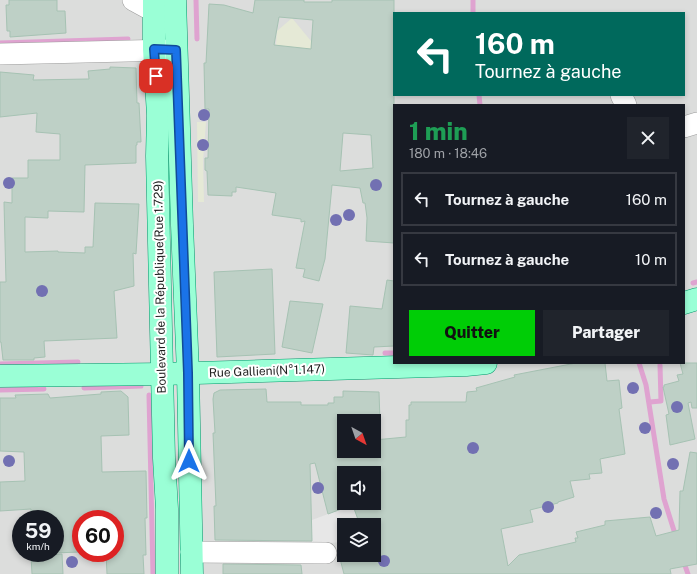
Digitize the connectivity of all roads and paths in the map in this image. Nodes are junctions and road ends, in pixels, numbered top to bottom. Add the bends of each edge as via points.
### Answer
1 (133, 0) edge
2 (165, 6) edge
3 (165, 50) junction
4 (0, 54) edge
5 (697, 123) edge
6 (685, 127) edge
7 (697, 299) edge
8 (685, 303) edge
9 (476, 364) edge
10 (188, 373) junction
11 (162, 374) junction
12 (0, 376) edge
13 (191, 552) junction
14 (326, 553) dead end
15 (167, 574) edge
16 (192, 574) edge

1 - 2 street
2 - 3 main road, Boulevard de la République(Rue 1.729)
3 - 4 street
3 - 10 main road, Boulevard de la République(Rue 1.729)
3 - 11 main road, Boulevard de la République(Rue 1.729) via 158,115 157,156
5 - 6 street
7 - 8 main road
9 - 10 main road, Rue Gallieni(N°1.147)
10 - 11 main road, Rue Gallieni(N°1.147)
10 - 13 main road, Boulevard de la République(Rue 1.729)
11 - 12 main road, Rue Gallieni(N°1.147)
11 - 15 main road, Boulevard de la République(Rue 1.729)
13 - 14 street
13 - 16 main road, Boulevard de la République(Rue 1.729)

